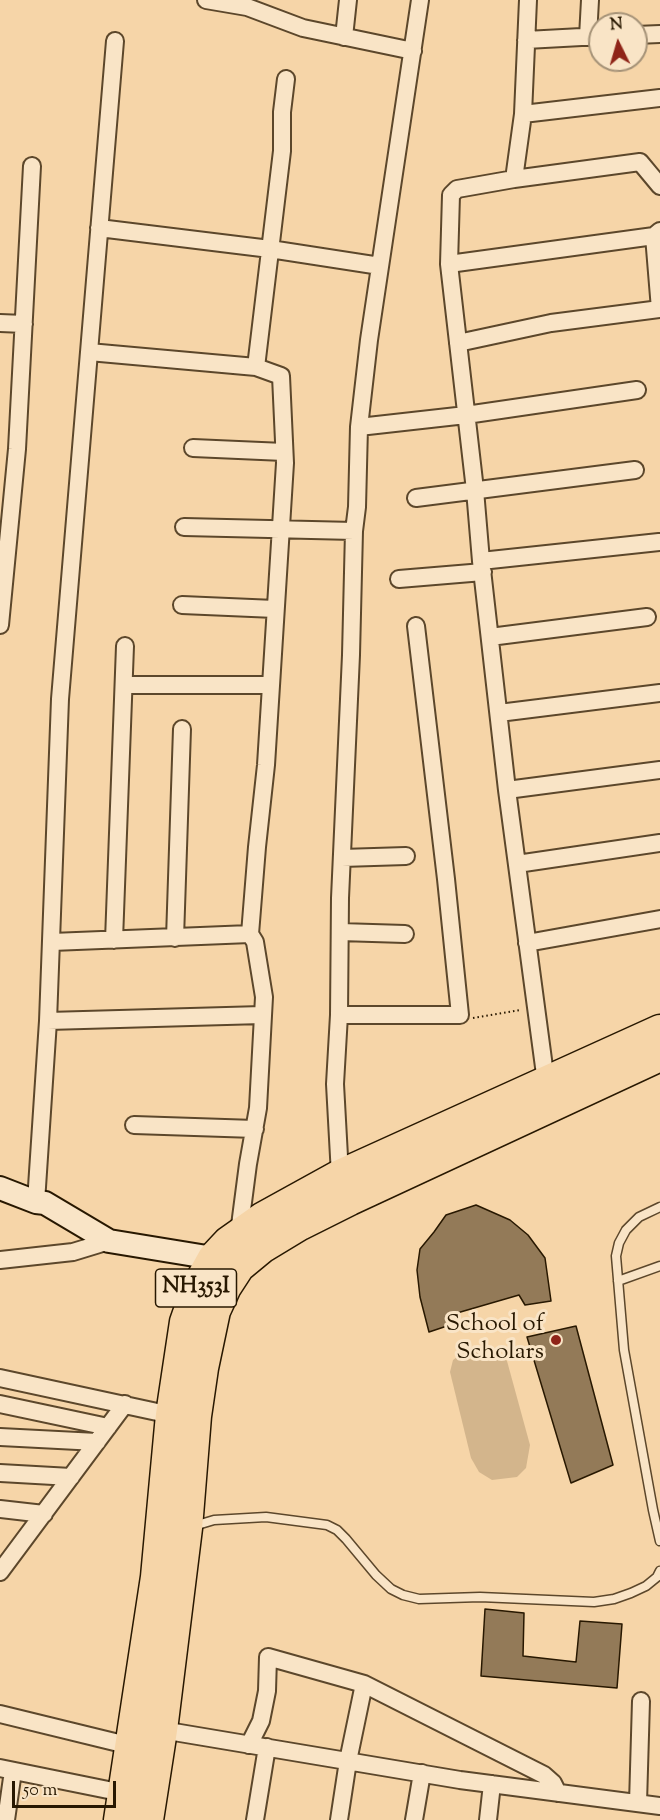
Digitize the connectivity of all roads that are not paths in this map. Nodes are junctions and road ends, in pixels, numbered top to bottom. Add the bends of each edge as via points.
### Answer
1 (206, 0) edge
2 (348, 0) edge
3 (420, 0) edge
4 (528, 0) edge
5 (247, 4) edge
6 (588, 36) edge
7 (344, 37) junction
8 (526, 40) junction
9 (115, 41) dead end
10 (412, 51) junction
11 (286, 79) dead end
12 (660, 98) edge
13 (522, 114) junction
14 (33, 166) dead end
15 (514, 179) junction
16 (660, 186) edge
17 (99, 228) junction
18 (657, 233) edge
19 (270, 249) junction
20 (449, 264) junction
21 (380, 266) junction
22 (0, 323) edge
23 (24, 324) junction
24 (458, 343) junction
25 (89, 352) junction
26 (256, 367) junction
27 (637, 390) dead end
28 (466, 415) junction
29 (359, 427) junction
30 (193, 448) dead end
31 (284, 452) junction
32 (635, 470) dead end
33 (475, 490) junction
34 (416, 498) dead end
35 (184, 527) dead end
36 (280, 531) junction
37 (354, 531) junction
38 (659, 542) edge
39 (482, 566) junction
40 (399, 579) dead end
41 (182, 605) dead end
42 (275, 609) junction
43 (647, 617) dead end
44 (0, 625) edge
45 (416, 626) dead end
46 (490, 637) junction
47 (125, 646) dead end
48 (270, 685) junction
49 (124, 686) junction
50 (660, 693) edge
51 (499, 713) junction
52 (182, 729) dead end
53 (660, 770) edge
54 (507, 790) junction
55 (660, 843) edge
56 (406, 856) dead end
57 (342, 858) junction
58 (517, 864) junction
59 (660, 919) edge
60 (340, 932) junction
61 (250, 934) junction
62 (405, 934) dead end
63 (175, 938) junction
64 (114, 940) junction
65 (52, 942) junction
66 (527, 943) junction
67 (262, 1015) junction
68 (339, 1015) junction
69 (48, 1021) junction
70 (660, 1030) edge
71 (660, 1056) edge
72 (546, 1082) junction
73 (134, 1125) dead end
74 (255, 1129) junction
75 (340, 1175) junction
76 (0, 1188) edge
77 (36, 1202) junction
78 (660, 1207) edge
79 (239, 1233) junction
80 (109, 1241) junction
81 (0, 1260) edge
82 (226, 1263) junction
83 (660, 1266) edge
84 (618, 1281) junction
85 (0, 1378) edge
86 (0, 1404) edge
87 (125, 1404) junction
88 (171, 1414) junction
89 (108, 1427) junction
90 (0, 1437) edge
91 (97, 1442) junction
92 (0, 1473) edge
93 (71, 1477) junction
94 (0, 1509) edge
95 (44, 1514) junction
96 (187, 1528) junction
97 (660, 1541) edge
98 (7, 1552) edge
99 (660, 1571) edge
100 (0, 1572) edge
101 (364, 1684) junction
102 (642, 1701) dead end
103 (0, 1714) edge
104 (162, 1730) junction
105 (249, 1745) junction
106 (131, 1746) junction
107 (267, 1747) junction
108 (348, 1761) junction
109 (6, 1769) edge
110 (422, 1773) junction
111 (492, 1784) junction
112 (558, 1793) junction
113 (638, 1803) junction
114 (121, 1807) edge
115 (658, 1811) edge
116 (6, 1819) edge
117 (148, 1820) edge
118 (255, 1820) edge
119 (339, 1820) edge
120 (414, 1820) edge
121 (488, 1820) edge

1 - 5 street
2 - 7 street
3 - 10 street
4 - 8 street
5 - 7 street via 303,28
6 - 8 street
7 - 10 street
8 - 13 street
9 - 17 street
10 - 21 street
11 - 19 street
12 - 13 street
13 - 15 street
14 - 23 street
15 - 16 street via 640,162
15 - 20 street via 457,189 451,195
17 - 19 street
17 - 25 street
18 - 20 street
18 - 24 street via 660,309 550,323
19 - 21 street
19 - 26 street
20 - 24 street
21 - 29 street
22 - 23 street
23 - 44 street
24 - 28 street
25 - 26 street
25 - 65 street via 60,699
26 - 31 street via 280,376
27 - 28 street
28 - 29 street
28 - 33 street
29 - 37 street
30 - 31 street
31 - 36 street
32 - 33 street
33 - 34 street
33 - 39 street
35 - 36 street
36 - 37 street
36 - 42 street
37 - 57 street
38 - 39 street
39 - 40 street
39 - 46 street
41 - 42 street
42 - 48 street
43 - 46 street
45 - 68 street via 460,1015
46 - 51 street
47 - 49 street
48 - 49 street
48 - 61 street
49 - 64 street
50 - 51 street
51 - 54 street
52 - 63 street
53 - 54 street
54 - 58 street
55 - 58 street
56 - 57 street
57 - 60 street
58 - 66 street
59 - 66 street
60 - 62 street
60 - 68 street
61 - 63 street
61 - 67 street via 255,942 264,997
63 - 64 street
64 - 65 street
65 - 69 street
66 - 72 street
67 - 69 street
67 - 74 street
68 - 75 street via 335,1084
69 - 77 street
70 - 72 highway, NH353I
71 - 82 highway, NH353I via 350,1200
72 - 75 highway, NH353I
73 - 74 street
74 - 79 street
75 - 79 highway, NH353I
76 - 77 street
77 - 80 street via 45,1203
78 - 84 lane via 639,1217 626,1230 616,1256
79 - 82 highway, NH353I via 228,1242
80 - 81 street via 73,1252
80 - 82 street
82 - 88 highway, NH353I via 198,1285 189,1305
82 - 96 highway, NH353I via 226,1287 215,1311 203,1368
83 - 84 lane
84 - 97 lane via 624,1350
85 - 87 street
86 - 89 street
87 - 88 street
87 - 89 street
88 - 106 highway, NH353I via 156,1577
89 - 91 street
90 - 91 street
91 - 93 street
92 - 93 street
93 - 95 street
94 - 95 street
95 - 98 street
96 - 99 lane via 214,1520 266,1517 327,1526 337,1530 391,1589 419,1599 480,1597 594,1602 631,1593
96 - 104 highway, NH353I
98 - 100 street
101 - 105 street via 268,1657 261,1722
101 - 108 street
101 - 112 street via 544,1775
102 - 113 street
103 - 106 street
104 - 105 street
104 - 117 highway, NH353I
105 - 107 street
106 - 114 highway, NH353I
107 - 108 street
107 - 118 street
108 - 110 street
108 - 119 street
109 - 114 street
109 - 116 street
110 - 111 street
110 - 120 street
111 - 112 street
111 - 121 street
112 - 113 street
113 - 115 street

